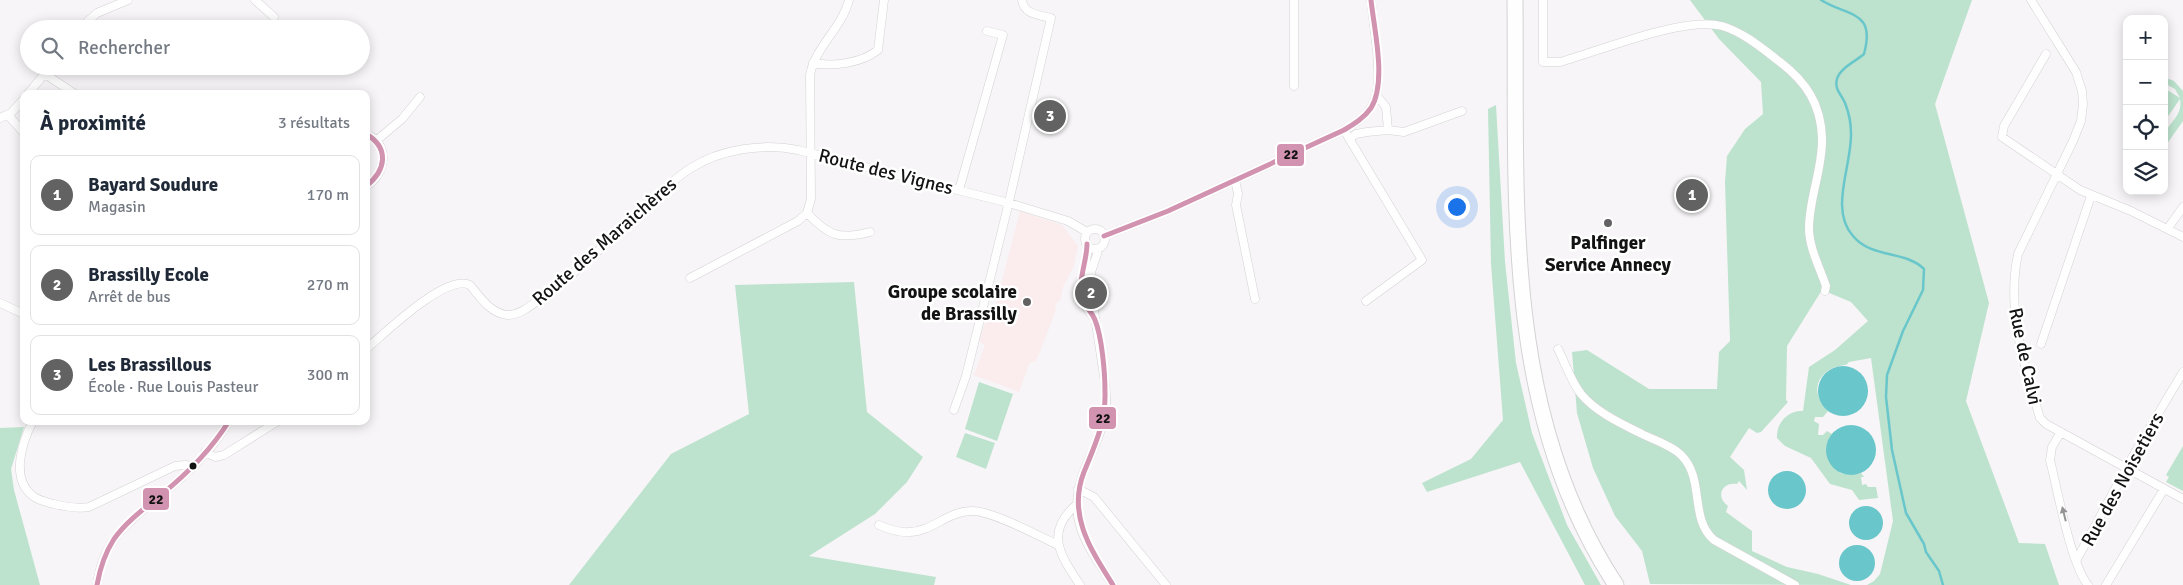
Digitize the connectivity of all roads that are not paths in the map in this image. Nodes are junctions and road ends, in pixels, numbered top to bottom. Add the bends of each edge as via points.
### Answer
1 (128, 0) edge
2 (255, 0) edge
3 (849, 0) edge
4 (884, 0) edge
5 (1022, 0) edge
6 (1294, 0) edge
7 (1371, 0) edge
8 (1515, 0) edge
9 (1543, 0) edge
10 (2031, 0) edge
11 (274, 17) dead end
12 (89, 20) edge
13 (988, 30) dead end
14 (2046, 54) dead end
15 (813, 63) junction
16 (44, 75) edge
17 (46, 75) edge
18 (1294, 86) dead end
19 (31, 90) edge
20 (69, 90) edge
21 (1377, 96) junction
22 (420, 97) dead end
23 (20, 103) edge
24 (1462, 111) dead end
25 (4, 117) edge
26 (20, 130) edge
27 (1344, 130) junction
28 (1388, 130) junction
29 (370, 136) edge
30 (1350, 139) junction
31 (377, 140) junction
32 (810, 154) junction
33 (2057, 175) junction
34 (1235, 180) junction
35 (370, 182) edge
36 (960, 190) junction
37 (2091, 196) junction
38 (1009, 203) junction
39 (2183, 207) edge
40 (807, 213) junction
41 (2168, 228) junction
42 (870, 232) dead end
43 (1088, 232) junction
44 (1104, 236) junction
45 (2183, 236) edge
46 (1087, 244) junction
47 (1099, 248) junction
48 (690, 278) dead end
49 (1826, 291) dead end
50 (1254, 299) dead end
51 (1366, 301) dead end
52 (0, 303) edge
53 (20, 312) edge
54 (1095, 319) junction
55 (2041, 344) dead end
56 (370, 346) edge
57 (1558, 349) dead end
58 (2183, 372) edge
59 (954, 410) dead end
60 (31, 425) edge
61 (226, 425) edge
62 (272, 425) edge
63 (2061, 432) junction
64 (205, 452) junction
65 (193, 466) junction
66 (2126, 468) junction
67 (1078, 489) junction
68 (2164, 489) junction
69 (2183, 499) edge
70 (1076, 505) junction
71 (879, 525) dead end
72 (1058, 545) junction
73 (2076, 561) junction
74 (97, 585) edge
75 (1080, 585) edge
76 (1114, 585) edge
77 (1166, 585) edge
78 (1616, 585) edge
79 (1795, 585) edge
80 (2088, 585) edge
81 (2106, 585) edge

1 - 12 street via 96,13
2 - 11 street
3 - 15 street, Route des Vignes
4 - 15 street via 878,50 855,61
5 - 38 street via 1025,9 1031,13 1052,18
6 - 18 street
7 - 21 street via 1379,72
8 - 78 highway via 1519,241 1529,355 1556,466 1588,538
9 - 49 street via 1543,62 1560,62 1670,28 1711,24 1723,26 1746,38 1804,82 1821,124 1822,154 1809,228
10 - 33 street, Rue de Calvi via 2076,72 2082,91 2079,127
13 - 36 street via 1003,35
14 - 33 street via 2004,126 2002,137
15 - 32 street, Route des Vignes via 809,83
16 - 19 street
17 - 20 street
21 - 27 street via 1360,120
21 - 28 street via 1386,107
22 - 31 street via 402,119
23 - 25 street
24 - 28 street via 1404,132
25 - 26 street
27 - 30 street
27 - 34 street
28 - 30 street via 1356,134
29 - 31 street
30 - 51 street via 1422,260
31 - 35 street via 383,153 383,163
32 - 36 street, Route des Vignes
32 - 40 street via 811,199
32 - 56 street, Route des Maraichères via 752,148 710,158 684,172 570,275 522,311 514,315 498,313 470,285 456,284 421,304
33 - 37 street
33 - 63 street, Rue de Calvi via 2018,254 2013,290 2016,325 2040,418
34 - 44 street
34 - 50 street via 1236,206
36 - 38 street, Route des Vignes
37 - 41 street
37 - 55 street
38 - 43 street, Route des Vignes via 1068,221
38 - 59 street via 966,376
39 - 41 street
40 - 42 street via 834,235 848,237
40 - 48 street
41 - 45 street
43 - 44 street via 1098,230
43 - 46 street via 1085,237
44 - 47 street
46 - 47 street
46 - 54 street via 1081,292 1083,304
47 - 54 street via 1090,278
52 - 53 street
54 - 67 street via 1105,384 1105,409 1101,433
57 - 79 street via 1581,393 1596,408 1682,455 1693,477 1701,524 1706,533
58 - 66 street, Rue des Noisetiers
60 - 65 street via 23,445 20,476 29,494 47,502 89,507 175,466
61 - 64 street
62 - 64 street via 224,455 215,457
63 - 66 street, Rue de Calvi
73 -> 63 street via 2050,460 2052,447
64 - 65 street
65 - 74 street via 123,527 106,552
66 - 68 street, Rue de Calvi
66 - 73 street, Rue des Noisetiers
67 - 70 street
67 - 77 street via 1094,496
68 - 69 street, Rue de Calvi
68 - 81 street
70 - 72 street via 1064,517 1058,533
70 - 76 street via 1085,539
71 - 72 street via 909,532 923,529 950,515 973,510
72 - 75 street via 1066,566
73 - 80 street

